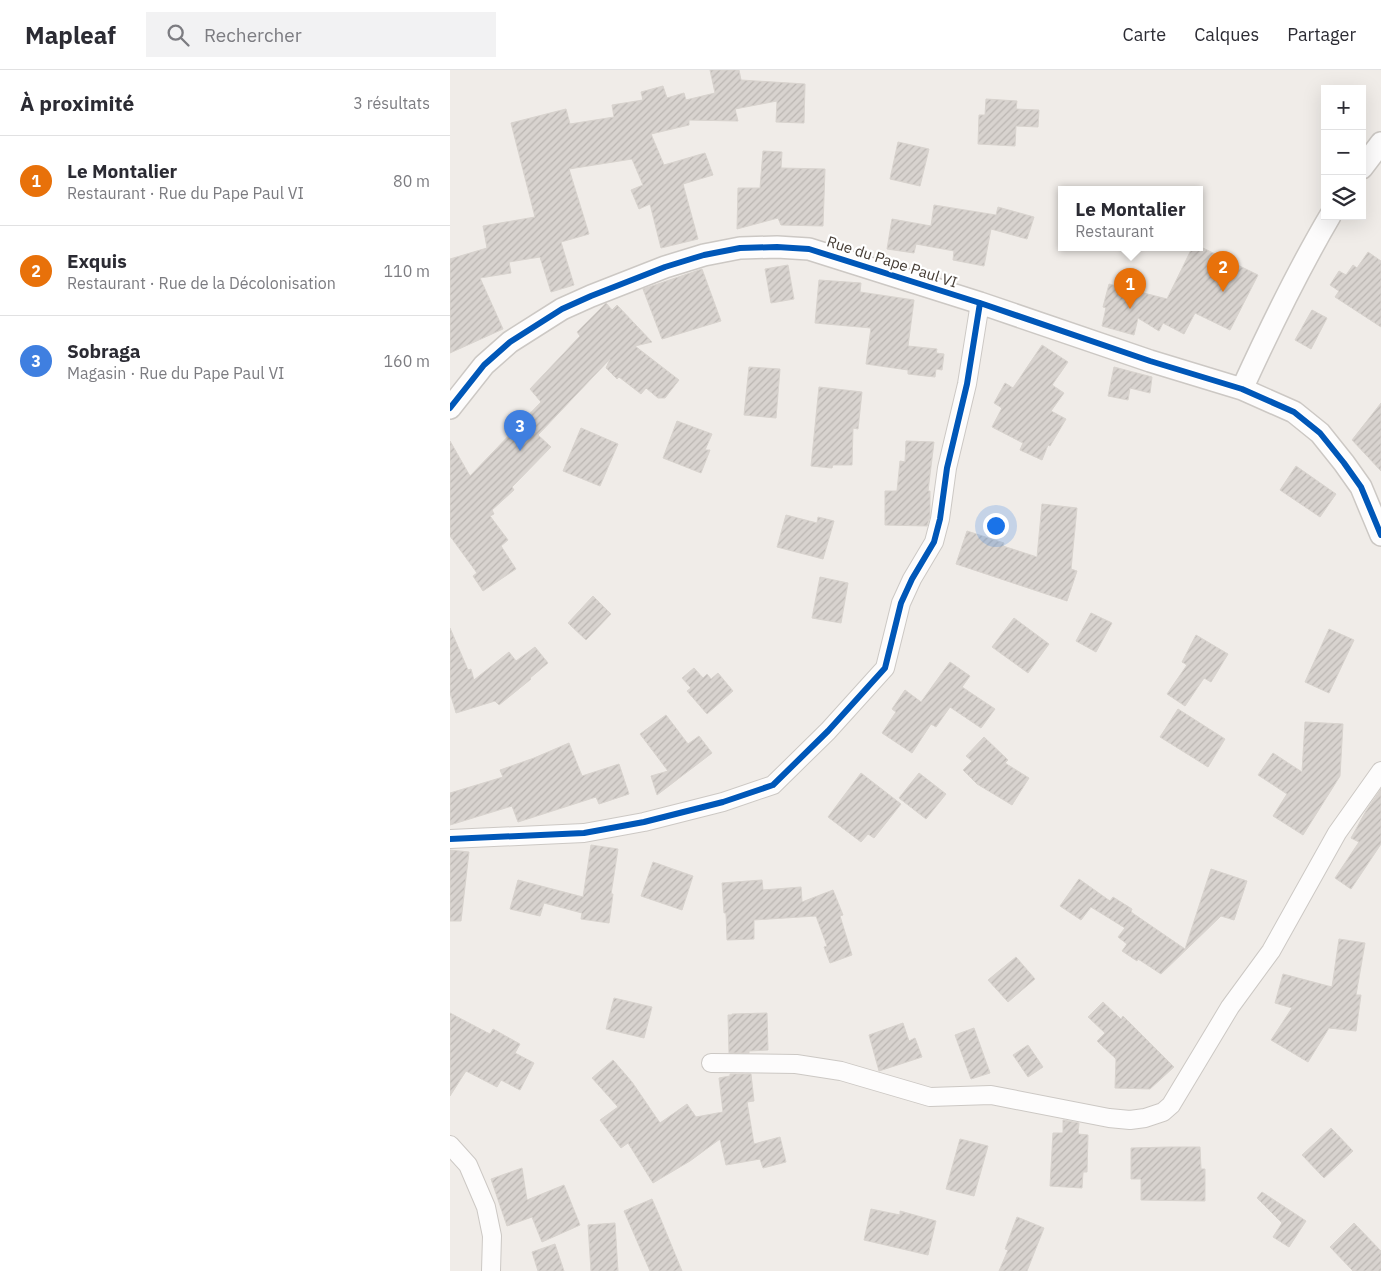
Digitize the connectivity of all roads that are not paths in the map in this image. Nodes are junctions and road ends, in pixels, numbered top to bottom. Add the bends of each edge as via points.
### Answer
1 (1381, 143) edge
2 (1366, 163) edge
3 (1328, 220) edge
4 (980, 303) junction
5 (1242, 389) junction
6 (450, 408) edge
7 (1381, 535) edge
8 (1381, 771) edge
9 (450, 839) edge
10 (711, 1063) dead end
11 (450, 1145) edge
12 (492, 1271) edge

1 - 2 street
3 - 5 street via 1277,314
4 - 5 street, Rue du Pape Paul VI
4 - 6 street, Rue du Pape Paul VI via 809,249 740,248 704,255 630,280 562,309 510,342 484,365
4 - 9 street via 967,384 934,542 901,603 885,668 828,731 773,786 723,802 584,834
5 - 7 street, Rue du Pape Paul VI via 1294,412 1320,433 1361,487
8 - 10 street via 1337,833 1271,952 1230,1007 1171,1106 1163,1112 1130,1120 1109,1118 991,1095 930,1098 841,1071 796,1064
11 - 12 street via 468,1165 486,1207 492,1236

